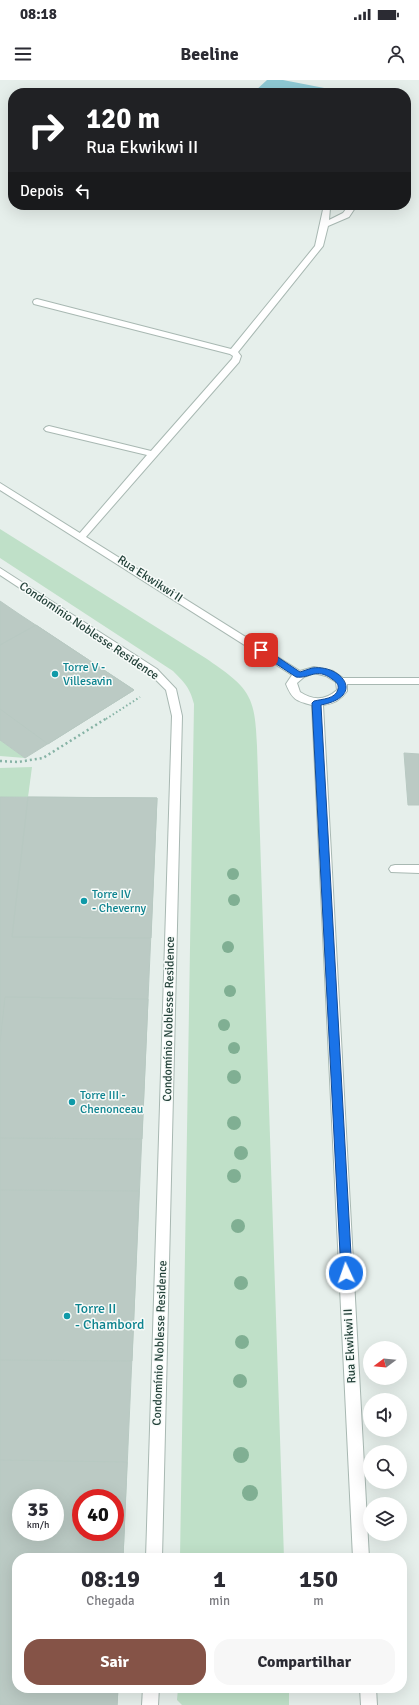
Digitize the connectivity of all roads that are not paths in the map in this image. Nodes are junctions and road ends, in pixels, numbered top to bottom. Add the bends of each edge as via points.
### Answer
1 (326, 210) edge
2 (350, 210) edge
3 (324, 225) junction
4 (37, 302) dead end
5 (233, 352) junction
6 (49, 429) dead end
7 (153, 454) junction
8 (0, 486) edge
9 (82, 536) junction
10 (0, 571) edge
11 (299, 675) junction
12 (341, 681) junction
13 (419, 681) edge
14 (316, 703) junction
15 (395, 869) dead end
16 (419, 869) edge
17 (154, 1553) edge
18 (362, 1553) edge
19 (151, 1693) edge
20 (368, 1693) edge
21 (150, 1705) edge
22 (369, 1705) edge

1 - 3 street
2 - 3 street via 346,215
3 - 5 street via 319,246
4 - 5 street
5 - 7 street via 237,356 236,360
6 - 7 street
7 - 9 street
8 - 9 street, Rua Ekwikwi II
9 - 11 street, Rua Ekwikwi II
10 - 17 street, Condomínio Noblesse Residence via 153,671 171,689 177,716
11 - 12 street via 314,670 322,671
11 - 14 street via 292,684 295,694
12 - 13 street
12 - 14 street via 342,691 338,696
14 - 18 street, Rua Ekwikwi II
15 - 16 street
19 - 21 street
20 - 22 street

